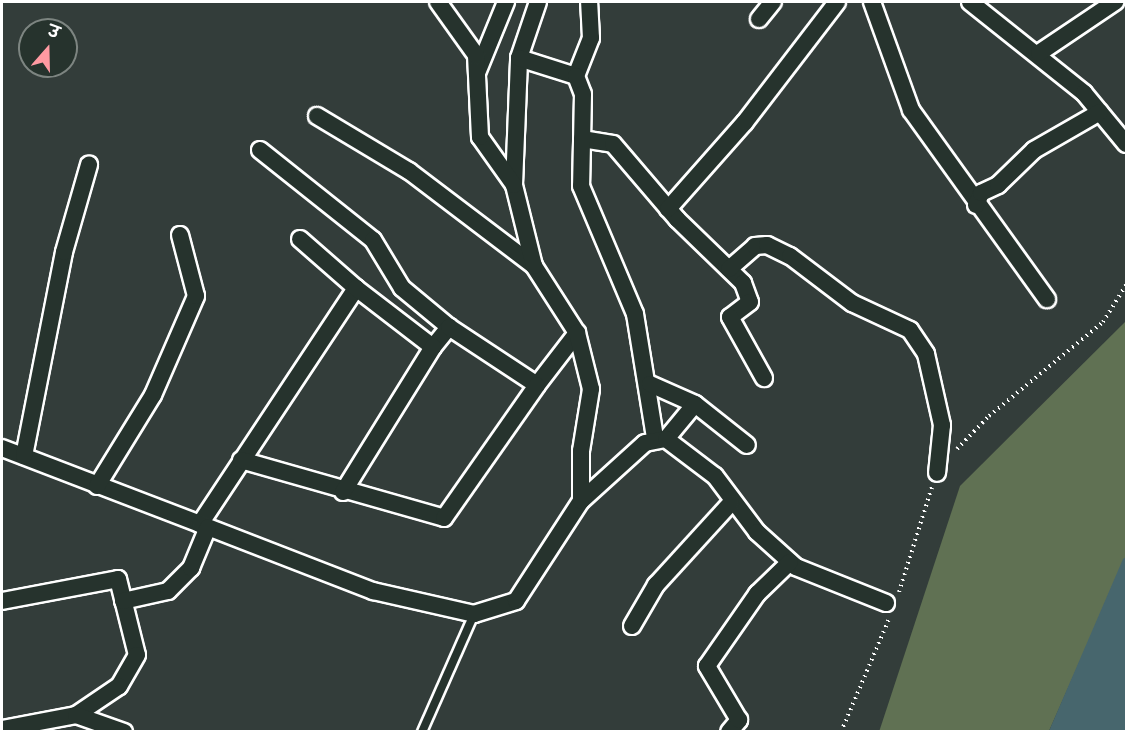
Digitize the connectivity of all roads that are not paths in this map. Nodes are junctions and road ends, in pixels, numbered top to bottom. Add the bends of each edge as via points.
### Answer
1 (438, 2) edge
2 (506, 2) edge
3 (538, 2) edge
4 (588, 2) edge
5 (773, 2) edge
6 (837, 2) edge
7 (872, 2) edge
8 (970, 2) edge
9 (1115, 2) edge
10 (759, 19) dead end
11 (1039, 53) junction
12 (519, 58) junction
13 (477, 73) junction
14 (576, 76) junction
15 (1100, 112) junction
16 (317, 116) dead end
17 (582, 139) junction
18 (1126, 144) edge
19 (260, 150) dead end
20 (89, 165) dead end
21 (514, 185) junction
22 (976, 204) junction
23 (668, 209) junction
24 (180, 235) dead end
25 (300, 239) dead end
26 (534, 266) junction
27 (729, 270) junction
28 (356, 288) junction
29 (1047, 299) dead end
30 (449, 327) junction
31 (577, 333) junction
32 (433, 347) junction
33 (764, 378) dead end
34 (650, 384) junction
35 (537, 385) junction
36 (695, 404) junction
37 (661, 438) junction
38 (747, 445) dead end
39 (2, 448) edge
40 (24, 456) junction
41 (241, 459) junction
42 (937, 473) road end
43 (97, 486) junction
44 (343, 492) junction
45 (581, 501) junction
46 (731, 503) junction
47 (204, 526) junction
48 (790, 562) junction
49 (2, 601) edge
50 (123, 601) junction
51 (886, 602) road end
52 (474, 614) junction
53 (632, 626) dead end
54 (76, 715) junction
55 (2, 729) edge
56 (124, 732) edge
57 (422, 732) edge
58 (729, 732) edge

1 - 13 street via 476,55
2 - 13 street
3 - 12 street
4 - 14 street via 591,38
5 - 10 street
6 - 23 street via 745,122
7 - 22 street via 911,110
8 - 11 street
9 - 11 street
11 - 15 street
12 - 14 street
12 - 21 street
13 - 21 street via 480,137
14 - 17 street via 583,94
15 - 18 street
15 - 22 street via 1034,150 998,185 981,193
16 - 26 street via 410,171
17 - 23 street via 613,144
17 - 34 street via 581,186 635,314
19 - 30 street via 374,240 402,288
20 - 40 street via 64,252
21 - 26 street
22 - 29 street
23 - 27 street
24 - 43 street via 196,296 153,395
25 - 28 street
26 - 31 street
27 - 33 street via 743,283 750,302 730,317
27 - 42 street via 755,246 767,245 790,256 852,303 903,324 924,350 942,425
28 - 32 street
28 - 41 street
30 - 32 street
30 - 35 street
31 - 35 street
31 - 45 street via 591,389 581,451
32 - 44 street
34 - 36 street
34 - 37 street
35 - 44 street via 444,518
36 - 37 street
36 - 38 street
37 - 45 street
37 - 46 street via 715,476
39 - 40 street
40 - 43 street
41 - 44 street
41 - 47 street
43 - 47 street
45 - 52 street via 516,601
46 - 48 street
46 - 53 street via 656,585
47 - 50 street via 191,568 168,591
47 - 52 street via 373,591
48 - 51 street
48 - 58 street via 757,594 707,666 739,720
49 - 50 street via 118,579
50 - 54 street via 137,655 119,686
52 - 57 lane
54 - 55 street
54 - 56 street

